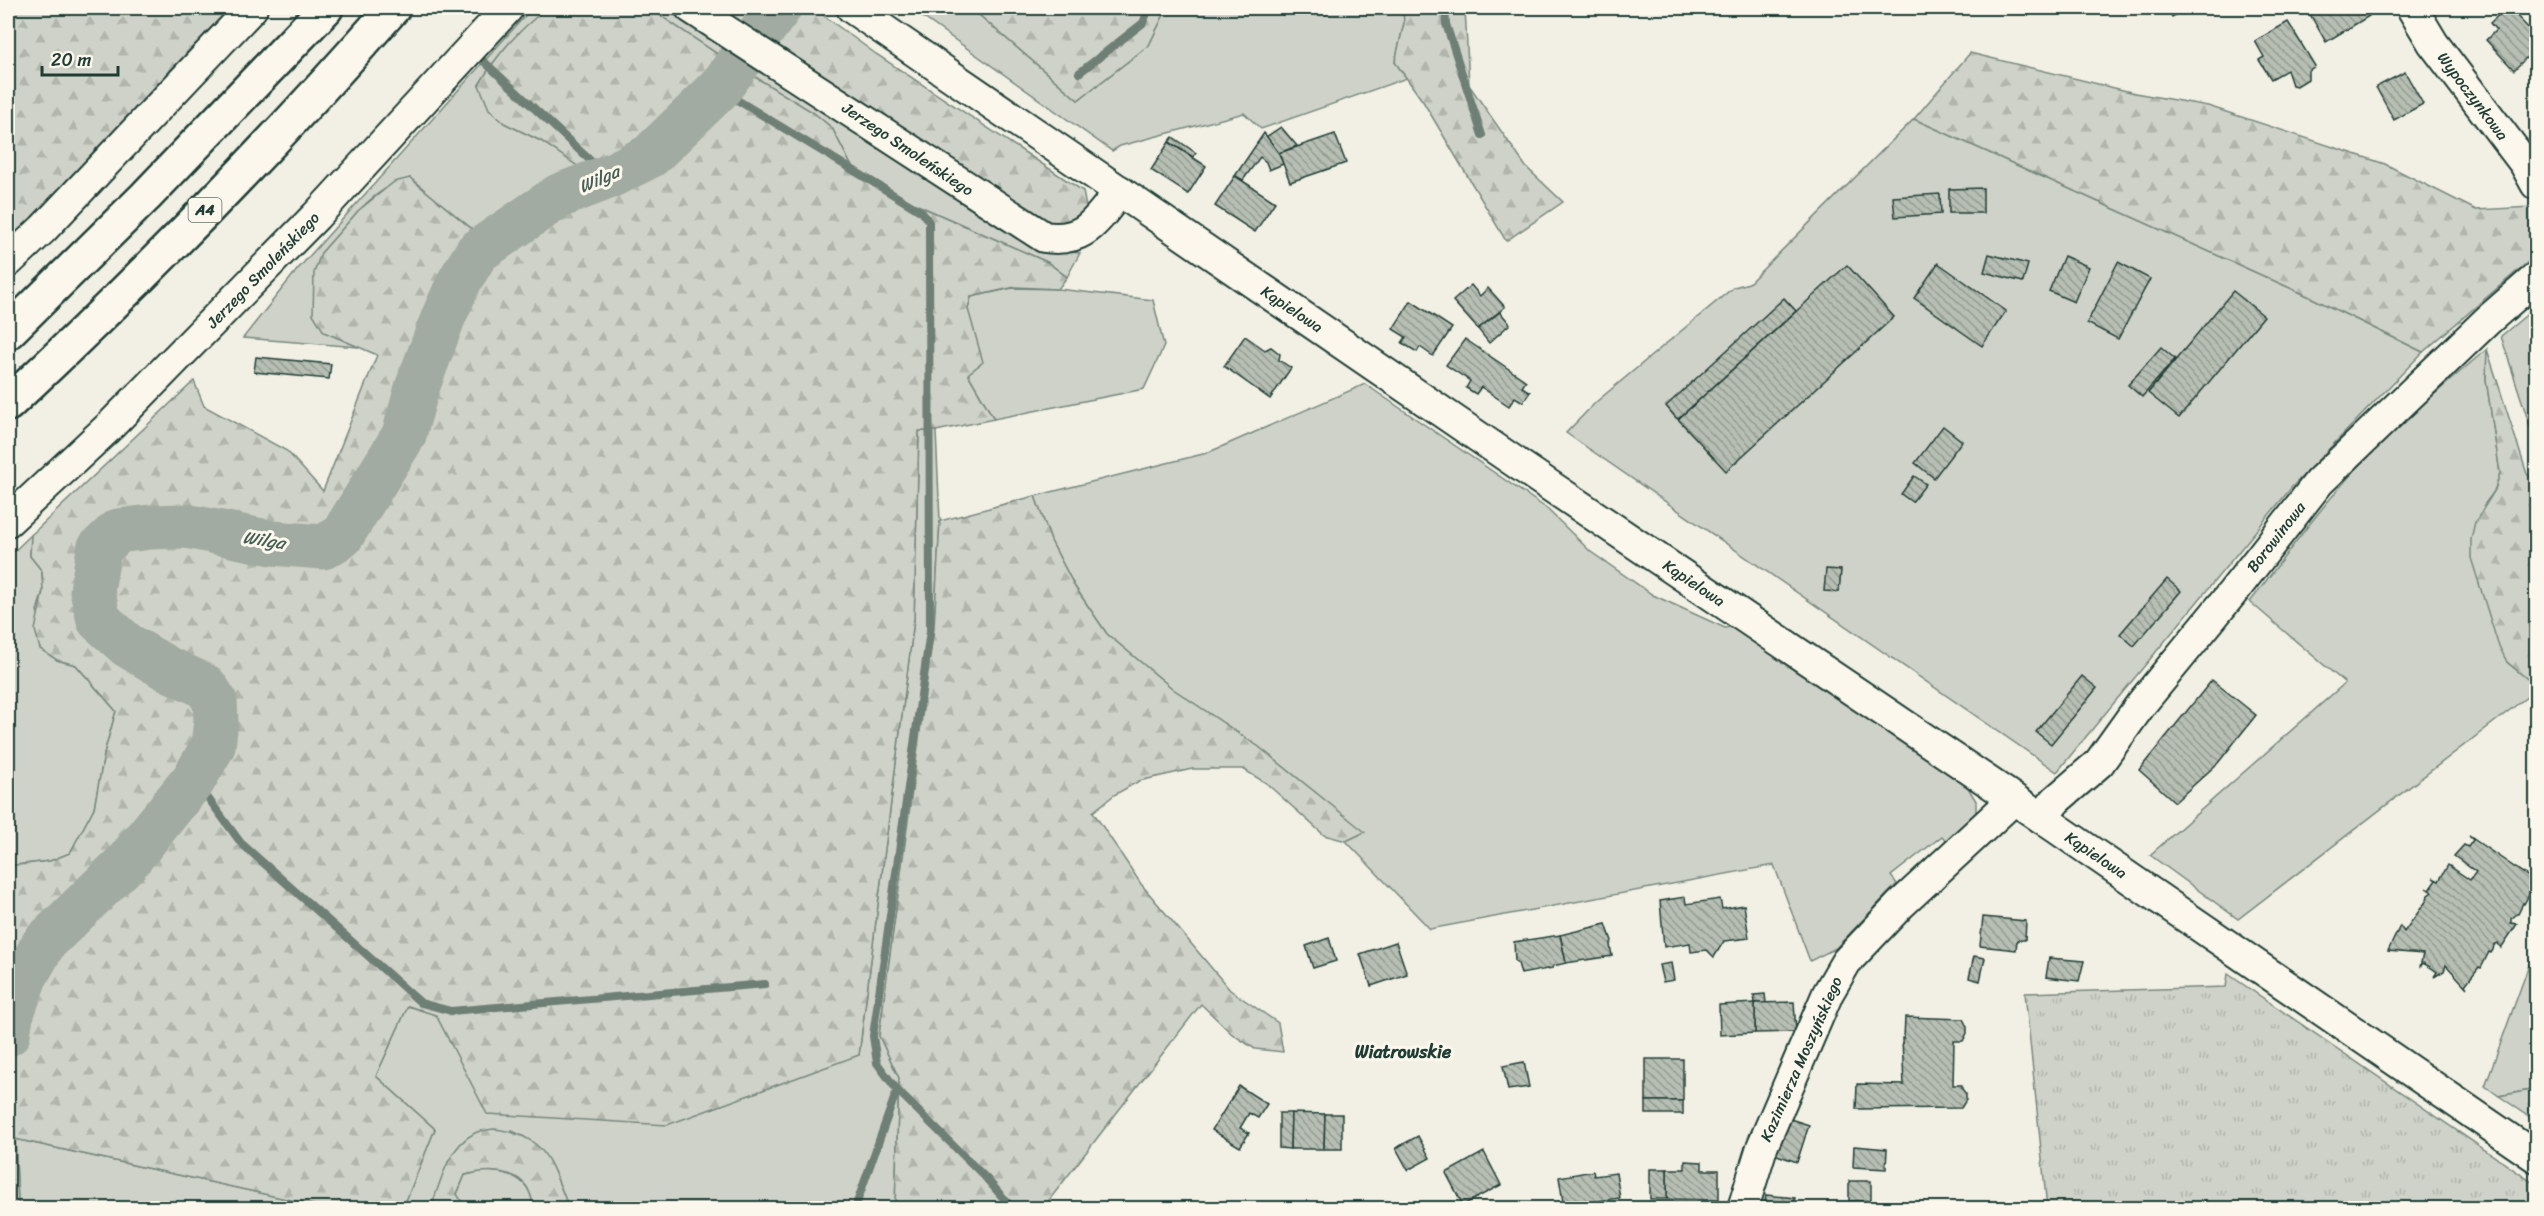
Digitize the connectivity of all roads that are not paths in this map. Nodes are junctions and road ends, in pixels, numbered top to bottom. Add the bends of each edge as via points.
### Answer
1 (252, 8) edge
2 (326, 8) edge
3 (393, 8) edge
4 (508, 8) edge
5 (852, 8) edge
6 (2412, 8) edge
7 (699, 13) edge
8 (2536, 184) edge
9 (1120, 191) junction
10 (8, 262) edge
11 (2536, 278) edge
12 (8, 332) edge
13 (8, 404) edge
14 (8, 521) edge
15 (2013, 800) junction
16 (2042, 818) junction
17 (2536, 1156) edge
18 (1743, 1209) edge

1 - 10 street
2 - 12 highway via 146,196
3 - 13 highway, A4 via 175,240
4 - 14 street, Jerzego Smoleńskiego via 316,216 111,425
5 - 9 street, Kąpielowa
6 - 8 street, Wypoczynkowa
7 - 9 street, Jerzego Smoleńskiego via 1044,237 1061,239 1090,228
9 - 15 street, Kąpielowa
11 - 16 street, Borowinowa via 2319,482 2142,703 2099,763 2055,800
15 - 16 street, Kąpielowa
15 - 18 street, Kazimierza Moszyńskiego via 1845,962 1762,1147
16 - 17 street, Kąpielowa

